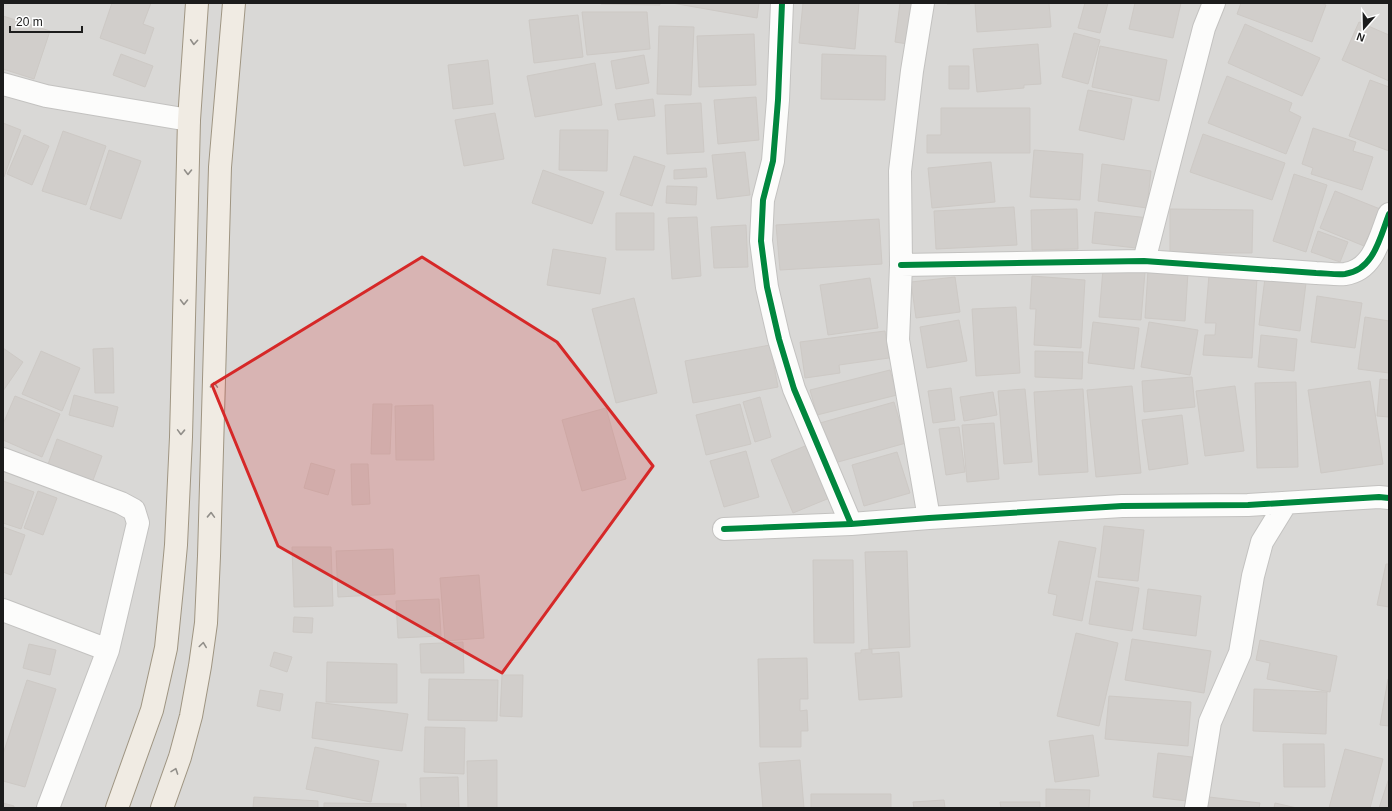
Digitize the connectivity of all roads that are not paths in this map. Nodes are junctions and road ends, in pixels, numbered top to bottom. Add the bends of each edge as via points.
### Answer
1 (197, 3) edge
2 (234, 3) edge
3 (782, 3) edge
4 (923, 3) edge
5 (1214, 3) edge
6 (3, 84) edge
7 (189, 120) junction
8 (1389, 214) edge
9 (1144, 261) junction
10 (901, 265) junction
11 (3, 459) edge
12 (1389, 498) edge
13 (1286, 503) junction
14 (1248, 505) junction
15 (929, 518) junction
16 (851, 524) junction
17 (724, 529) dead end
18 (1262, 542) junction
19 (3, 610) edge
20 (108, 650) junction
21 (48, 808) edge
22 (117, 808) edge
23 (162, 808) edge
24 (1196, 808) edge

1 -> 7 main road
23 -> 2 main road via 191,716 206,624 220,167
3 - 16 street via 773,161 763,200 761,241 767,287 794,389
4 - 10 street via 900,171
5 - 9 street via 1204,28
6 - 7 street via 46,96
7 -> 22 main road via 181,437 176,545 166,648 152,710
8 - 9 street via 1374,253 1366,264 1345,274
9 - 10 street
10 - 15 street via 898,340
11 - 20 street via 134,510 138,523
12 - 13 street
13 - 14 street
13 - 18 street
14 - 15 street via 1122,506
14 - 18 street
15 - 16 street
16 - 17 street
18 - 24 street via 1253,576 1240,653 1210,722
19 - 20 street
20 - 21 street

